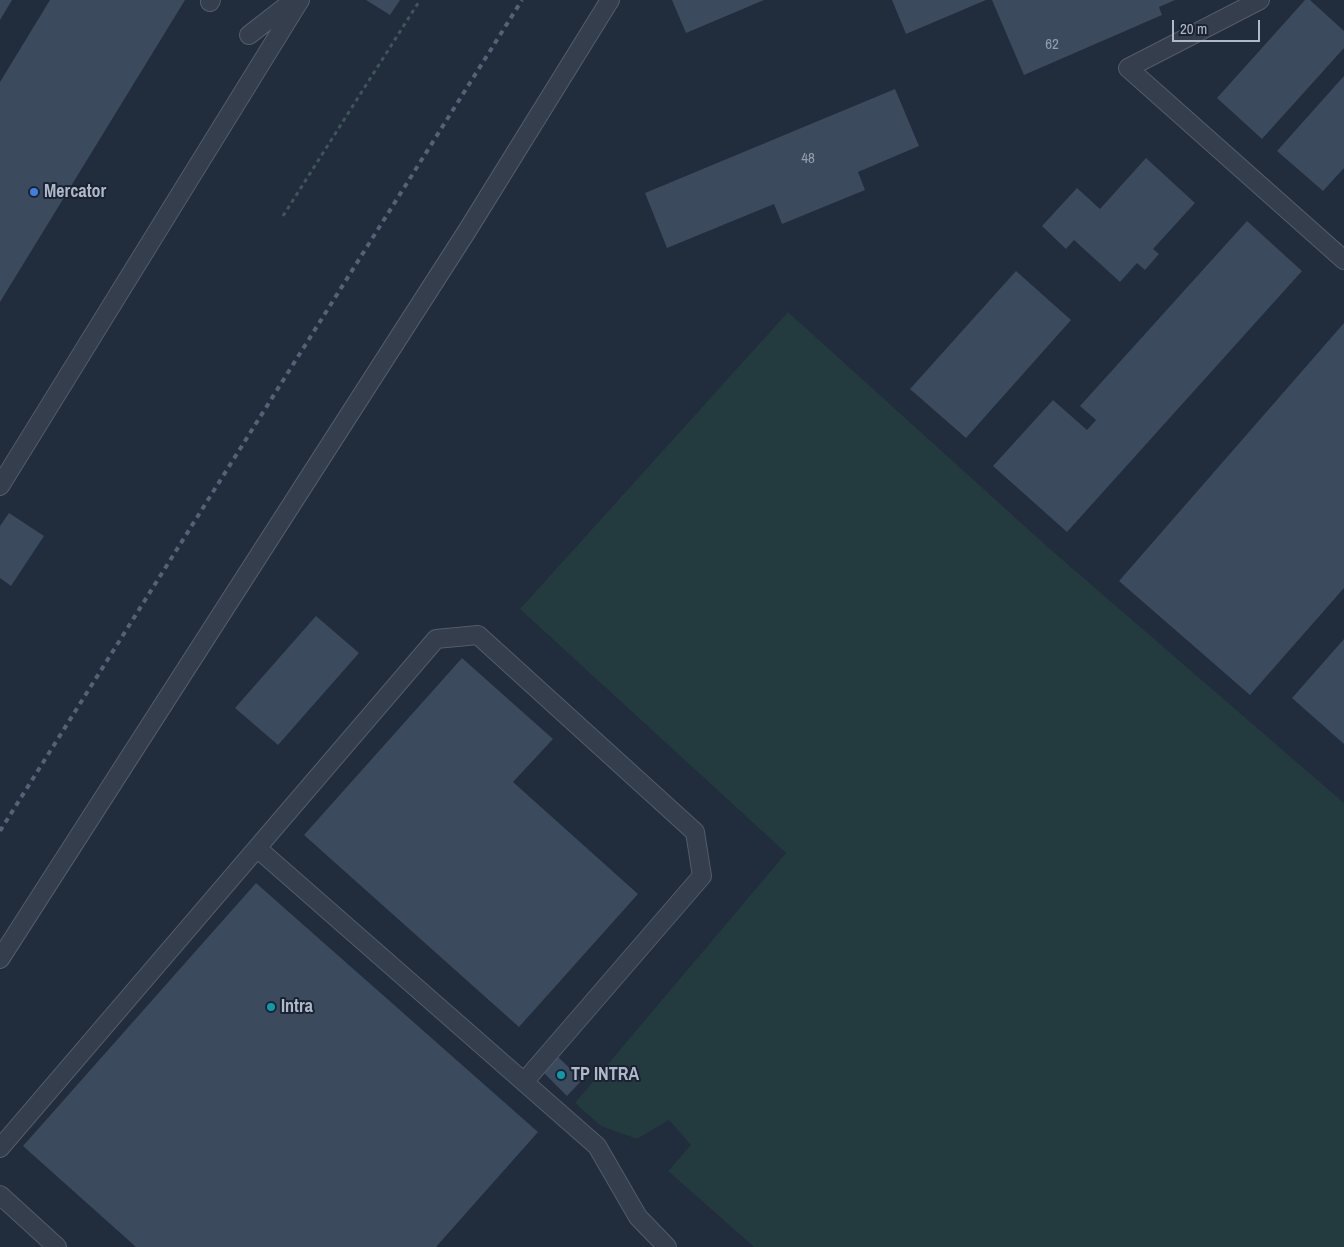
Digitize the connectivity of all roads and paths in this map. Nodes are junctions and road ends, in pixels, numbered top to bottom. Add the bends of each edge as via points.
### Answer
1 (294, 0) edge
2 (300, 0) edge
3 (420, 0) edge
4 (610, 0) edge
5 (1260, 0) edge
6 (248, 35) dead end
7 (283, 216) dead end
8 (1343, 259) edge
9 (0, 486) edge
10 (257, 848) junction
11 (0, 960) edge
12 (524, 1082) junction
13 (0, 1148) edge
14 (0, 1195) edge
15 (57, 1247) edge
16 (667, 1247) edge

1 - 6 lane
2 - 9 lane
3 - 7 path
4 - 11 lane
5 - 8 lane via 1128,68
10 - 12 lane
10 - 12 lane via 436,639 478,635 694,832 702,876
10 - 13 lane
12 - 16 lane via 597,1146 638,1217
14 - 15 lane

